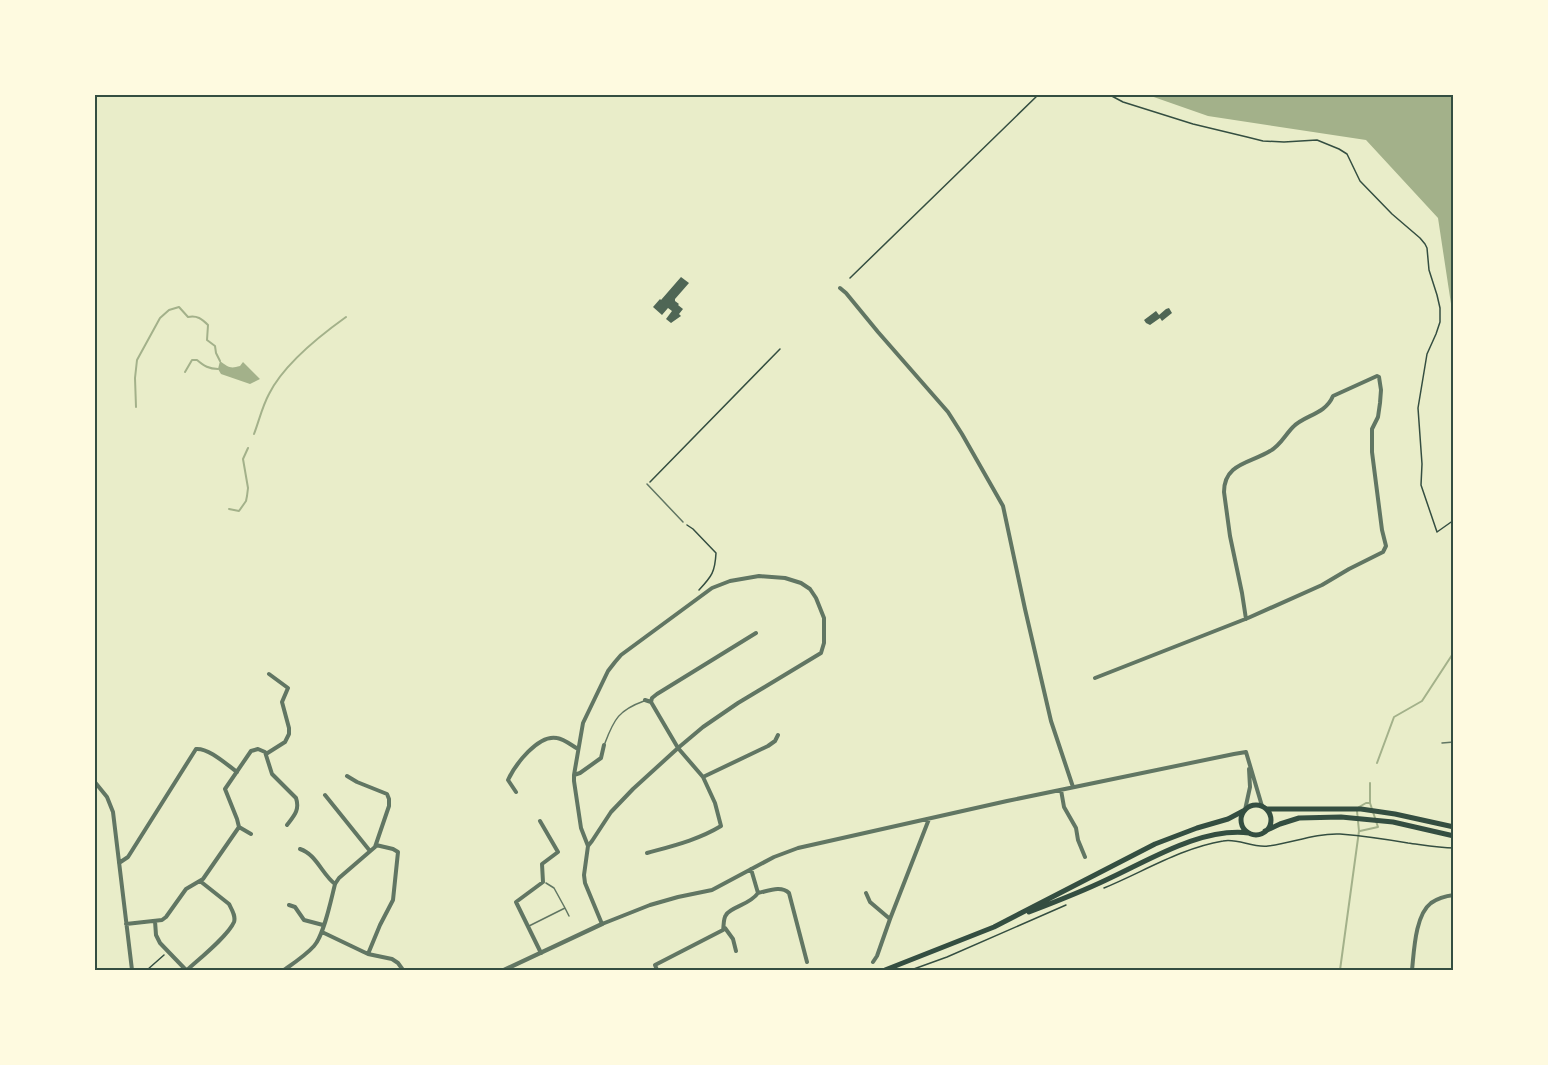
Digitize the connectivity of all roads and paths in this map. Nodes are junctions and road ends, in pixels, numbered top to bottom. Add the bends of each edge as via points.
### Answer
1 (1039, 94) edge
2 (1108, 94) edge
3 (850, 278) dead end
4 (840, 288) dead end
5 (780, 350) dead end
6 (647, 484) joint
7 (1454, 520) edge
8 (683, 522) joint
9 (702, 596) junction
10 (1246, 619) junction
11 (756, 633) dead end
12 (269, 674) dead end
13 (1095, 678) dead end
14 (645, 700) joint
15 (651, 702) junction
16 (778, 735) dead end
17 (1454, 742) edge
18 (1442, 743) dead end
19 (604, 745) joint
20 (678, 747) junction
21 (578, 749) junction
22 (266, 754) junction
23 (1248, 762) junction
24 (237, 772) junction
25 (574, 775) junction
26 (347, 776) dead end
27 (703, 777) junction
28 (94, 781) edge
29 (1073, 787) junction
30 (1061, 790) junction
31 (516, 792) dead end
32 (325, 795) dead end
33 (1264, 807) junction
34 (1245, 810) junction
35 (929, 819) junction
36 (540, 821) dead end
37 (287, 825) dead end
38 (239, 827) junction
39 (1454, 827) edge
40 (1265, 831) junction
41 (1249, 833) junction
42 (251, 834) dead end
43 (1454, 836) edge
44 (376, 845) junction
45 (588, 846) junction
46 (1454, 848) edge
47 (300, 849) dead end
48 (370, 851) junction
49 (647, 853) dead end
50 (1084, 856) dead end
51 (119, 863) junction
52 (751, 870) junction
53 (200, 881) junction
54 (543, 882) junction
55 (335, 884) junction
56 (1096, 892) dead end
57 (758, 893) junction
58 (866, 893) dead end
59 (1454, 895) edge
60 (1074, 901) dead end
61 (289, 905) dead end
62 (565, 908) junction
63 (569, 916) dead end
64 (1013, 917) junction
65 (890, 919) junction
66 (155, 921) junction
67 (126, 924) junction
68 (602, 924) junction
69 (323, 925) junction
70 (528, 927) junction
71 (724, 928) junction
72 (322, 932) junction
73 (736, 951) dead end
74 (168, 952) junction
75 (541, 953) junction
76 (368, 954) junction
77 (807, 962) dead end
78 (873, 962) dead end
79 (132, 970) edge
80 (147, 970) edge
81 (187, 970) edge
82 (284, 970) edge
83 (402, 970) edge
84 (504, 970) edge
85 (657, 970) edge
86 (885, 970) edge
87 (911, 970) edge
88 (1412, 970) edge

1 - 3 path
2 - 7 path via 1193,124 1263,141 1317,140 1333,146 1347,154 1360,181 1425,244 1440,322 1427,354 1418,401 1421,485 1437,532
4 - 29 street via 948,412 1003,506 1051,721
5 - 6 path
6 - 8 lane
8 - 9 path via 716,553 712,576 699,590
9 - 20 street via 730,581 759,576 797,581 810,589 820,605 824,647 821,653 738,703
9 - 21 street via 615,662 583,723
10 - 10 street via 1383,552 1386,546 1372,452 1372,429 1380,403 1379,377 1333,396 1317,413 1293,426 1270,451 1244,462 1226,478 1228,525
10 - 13 street
11 - 15 street via 657,694
12 - 22 street via 288,688 282,702 289,731 285,742
14 - 15 street
14 - 19 lane via 616,717
15 - 20 street
16 - 27 street via 768,746
17 - 18 lane
19 - 25 street via 601,758
20 - 27 street
20 - 45 street via 611,812
21 - 25 street
21 - 31 street via 554,737 531,749 508,780
22 - 24 street via 251,751
22 - 37 street via 272,774 297,801 297,810
23 - 29 street via 1246,752
23 - 33 street
23 - 34 street via 1250,787
24 - 38 street via 225,789
24 - 51 street via 208,751 194,750 128,857
25 - 45 street via 581,828
26 - 44 street via 387,794 389,806
27 - 49 street via 721,826
28 - 51 street via 112,806
29 - 30 street
30 - 35 street
30 - 50 street
32 - 48 street
33 - 34 main road via 1254,805
33 - 39 main road via 1382,812
33 - 40 main road via 1271,816
34 - 41 main road via 1241,822
34 - 64 main road via 1155,844
35 - 52 street via 798,848
35 - 65 street
36 - 54 street via 558,850 542,864
38 - 42 street
38 - 53 street
40 - 41 main road
40 - 43 main road via 1290,820 1326,816 1380,820
41 - 64 main road via 1228,832 1189,843 1071,896
44 - 48 street
44 - 76 street via 398,852 393,900
45 - 68 street via 585,882
46 - 56 path via 1327,834 1260,846 1223,841 1172,856
47 - 55 street via 309,853
48 - 55 street
51 - 67 street
52 - 57 street
52 - 68 street via 712,890 650,905
53 - 66 street via 186,889 166,917
53 - 81 street via 229,904 234,920
54 - 62 lane via 555,888
54 - 70 street via 516,902
55 - 69 street
57 - 71 street via 728,912
57 - 77 street via 781,889 789,893
58 - 65 street via 870,902
59 - 88 street via 1425,908 1416,936
60 - 87 path
61 - 69 street via 304,920
62 - 63 lane
62 - 70 lane
64 - 86 main road
65 - 78 street
66 - 67 street
66 - 74 street via 156,935
67 - 79 street
68 - 75 street
69 - 72 street
70 - 75 street
71 - 73 street
71 - 85 street via 655,965
72 - 76 street
72 - 82 street via 313,947
74 - 80 path
74 - 81 street
75 - 84 street
76 - 83 street via 392,959

